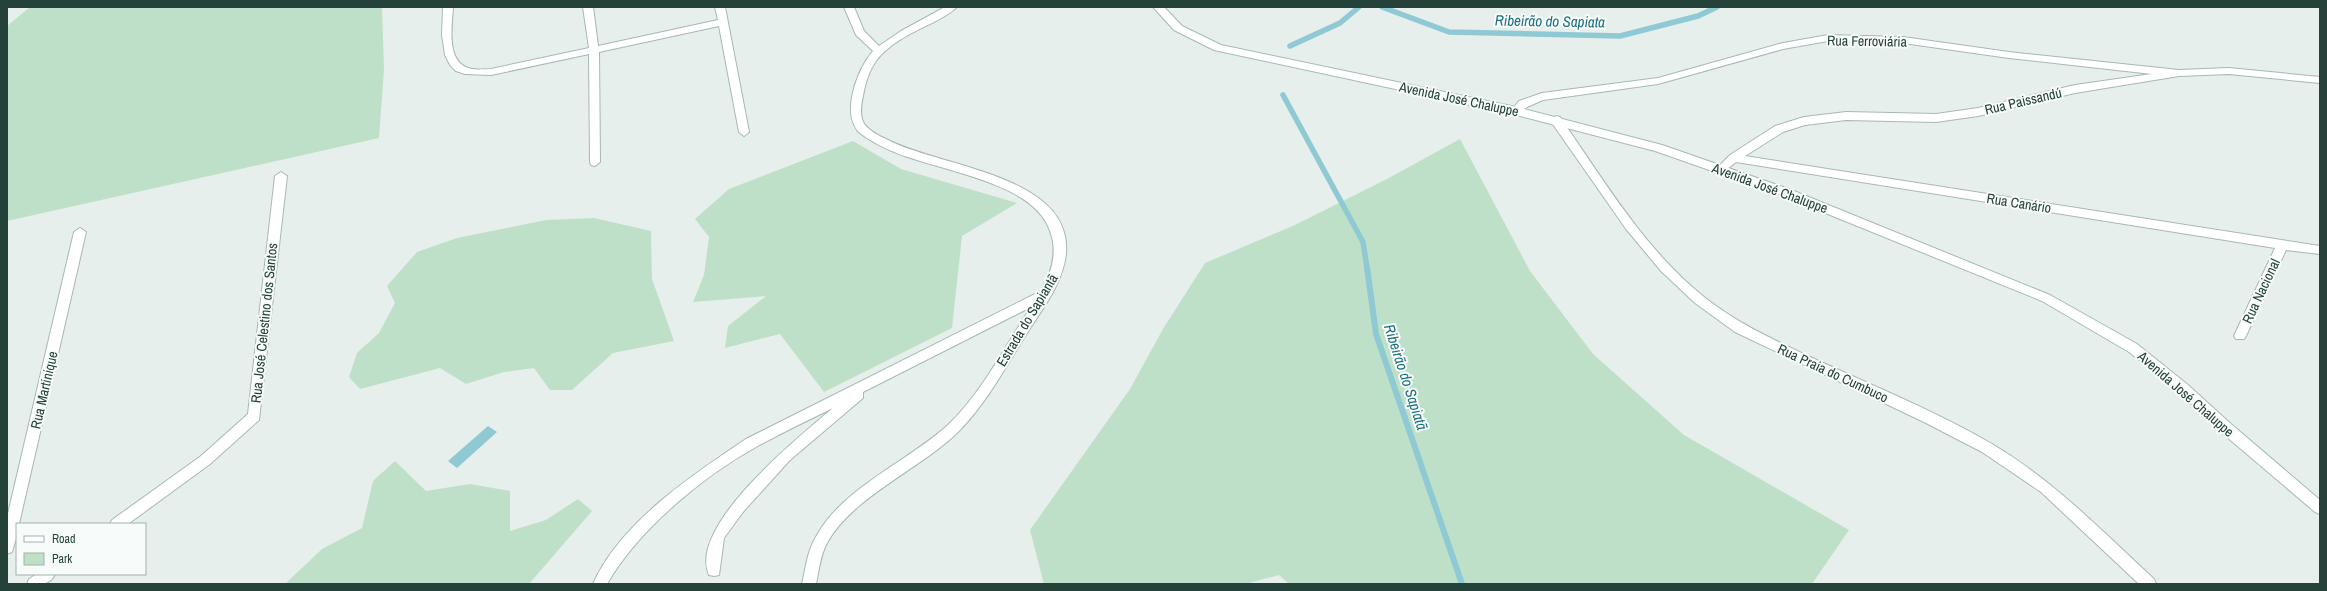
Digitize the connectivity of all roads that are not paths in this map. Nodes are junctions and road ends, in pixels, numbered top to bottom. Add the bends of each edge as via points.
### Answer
1 (448, 7) edge
2 (588, 7) edge
3 (720, 7) edge
4 (849, 7) edge
5 (952, 7) edge
6 (1158, 7) edge
7 (724, 22) junction
8 (594, 50) junction
9 (880, 51) junction
10 (2179, 73) junction
11 (2320, 80) edge
12 (1516, 111) junction
13 (1556, 120) junction
14 (744, 132) dead end
15 (1734, 158) junction
16 (595, 162) dead end
17 (1722, 169) junction
18 (281, 176) dead end
19 (80, 232) dead end
20 (2282, 246) junction
21 (2320, 250) edge
22 (1045, 295) junction
23 (2240, 336) dead end
24 (874, 381) junction
25 (2320, 508) edge
26 (118, 523) edge
27 (7, 548) edge
28 (714, 570) dead end
29 (47, 575) edge
30 (34, 584) edge
31 (600, 584) edge
32 (809, 584) edge
33 (2149, 584) edge

1 - 8 street via 448,53 454,65 468,72 491,72
2 - 8 street
3 - 7 street
4 - 9 street via 856,28 864,40
5 - 9 street, Estrada do Sapiantã
6 - 12 street, Avenida José Chaluppe via 1178,28 1218,48
7 - 8 street
7 - 14 street
8 - 16 street
9 - 22 street, Estrada do Sapiantã via 873,58 860,83 855,107 860,127 896,150 1012,186 1033,197 1053,219 1060,241 1060,264
10 - 11 street, Rua Paissandú via 2229,71
10 - 12 street, Rua Ferroviária via 2009,55 1903,40 1828,38 1783,46 1658,82 1542,97 1523,104
10 - 15 street, Rua Paissandú via 2075,89 1978,112 1936,118 1846,116 1804,121 1779,129
12 - 13 street, Avenida José Chaluppe
13 - 17 street, Avenida José Chaluppe via 1658,148
13 - 33 street, Rua Praia do Cumbuco via 1630,226 1665,268 1699,300 1739,329 1932,419 1987,448 2046,488
15 - 17 street
15 - 20 street, Rua Canário via 2213,232
17 - 25 street, Avenida José Chaluppe via 2046,298 2091,323 2133,348 2184,389
18 - 26 street, Rua José Celestino dos Santos via 254,416 209,458
19 - 27 street, Rua Martinique
20 - 21 street, Rua Canário
20 - 23 street, Rua Nacional
22 - 24 street
22 - 32 street, Estrada do Sapiantã via 974,406 952,429 844,510 824,534 813,558
24 - 28 street via 785,456 738,508 718,536 714,551
24 - 31 street via 751,443 706,473 651,515 625,544
29 - 30 street

